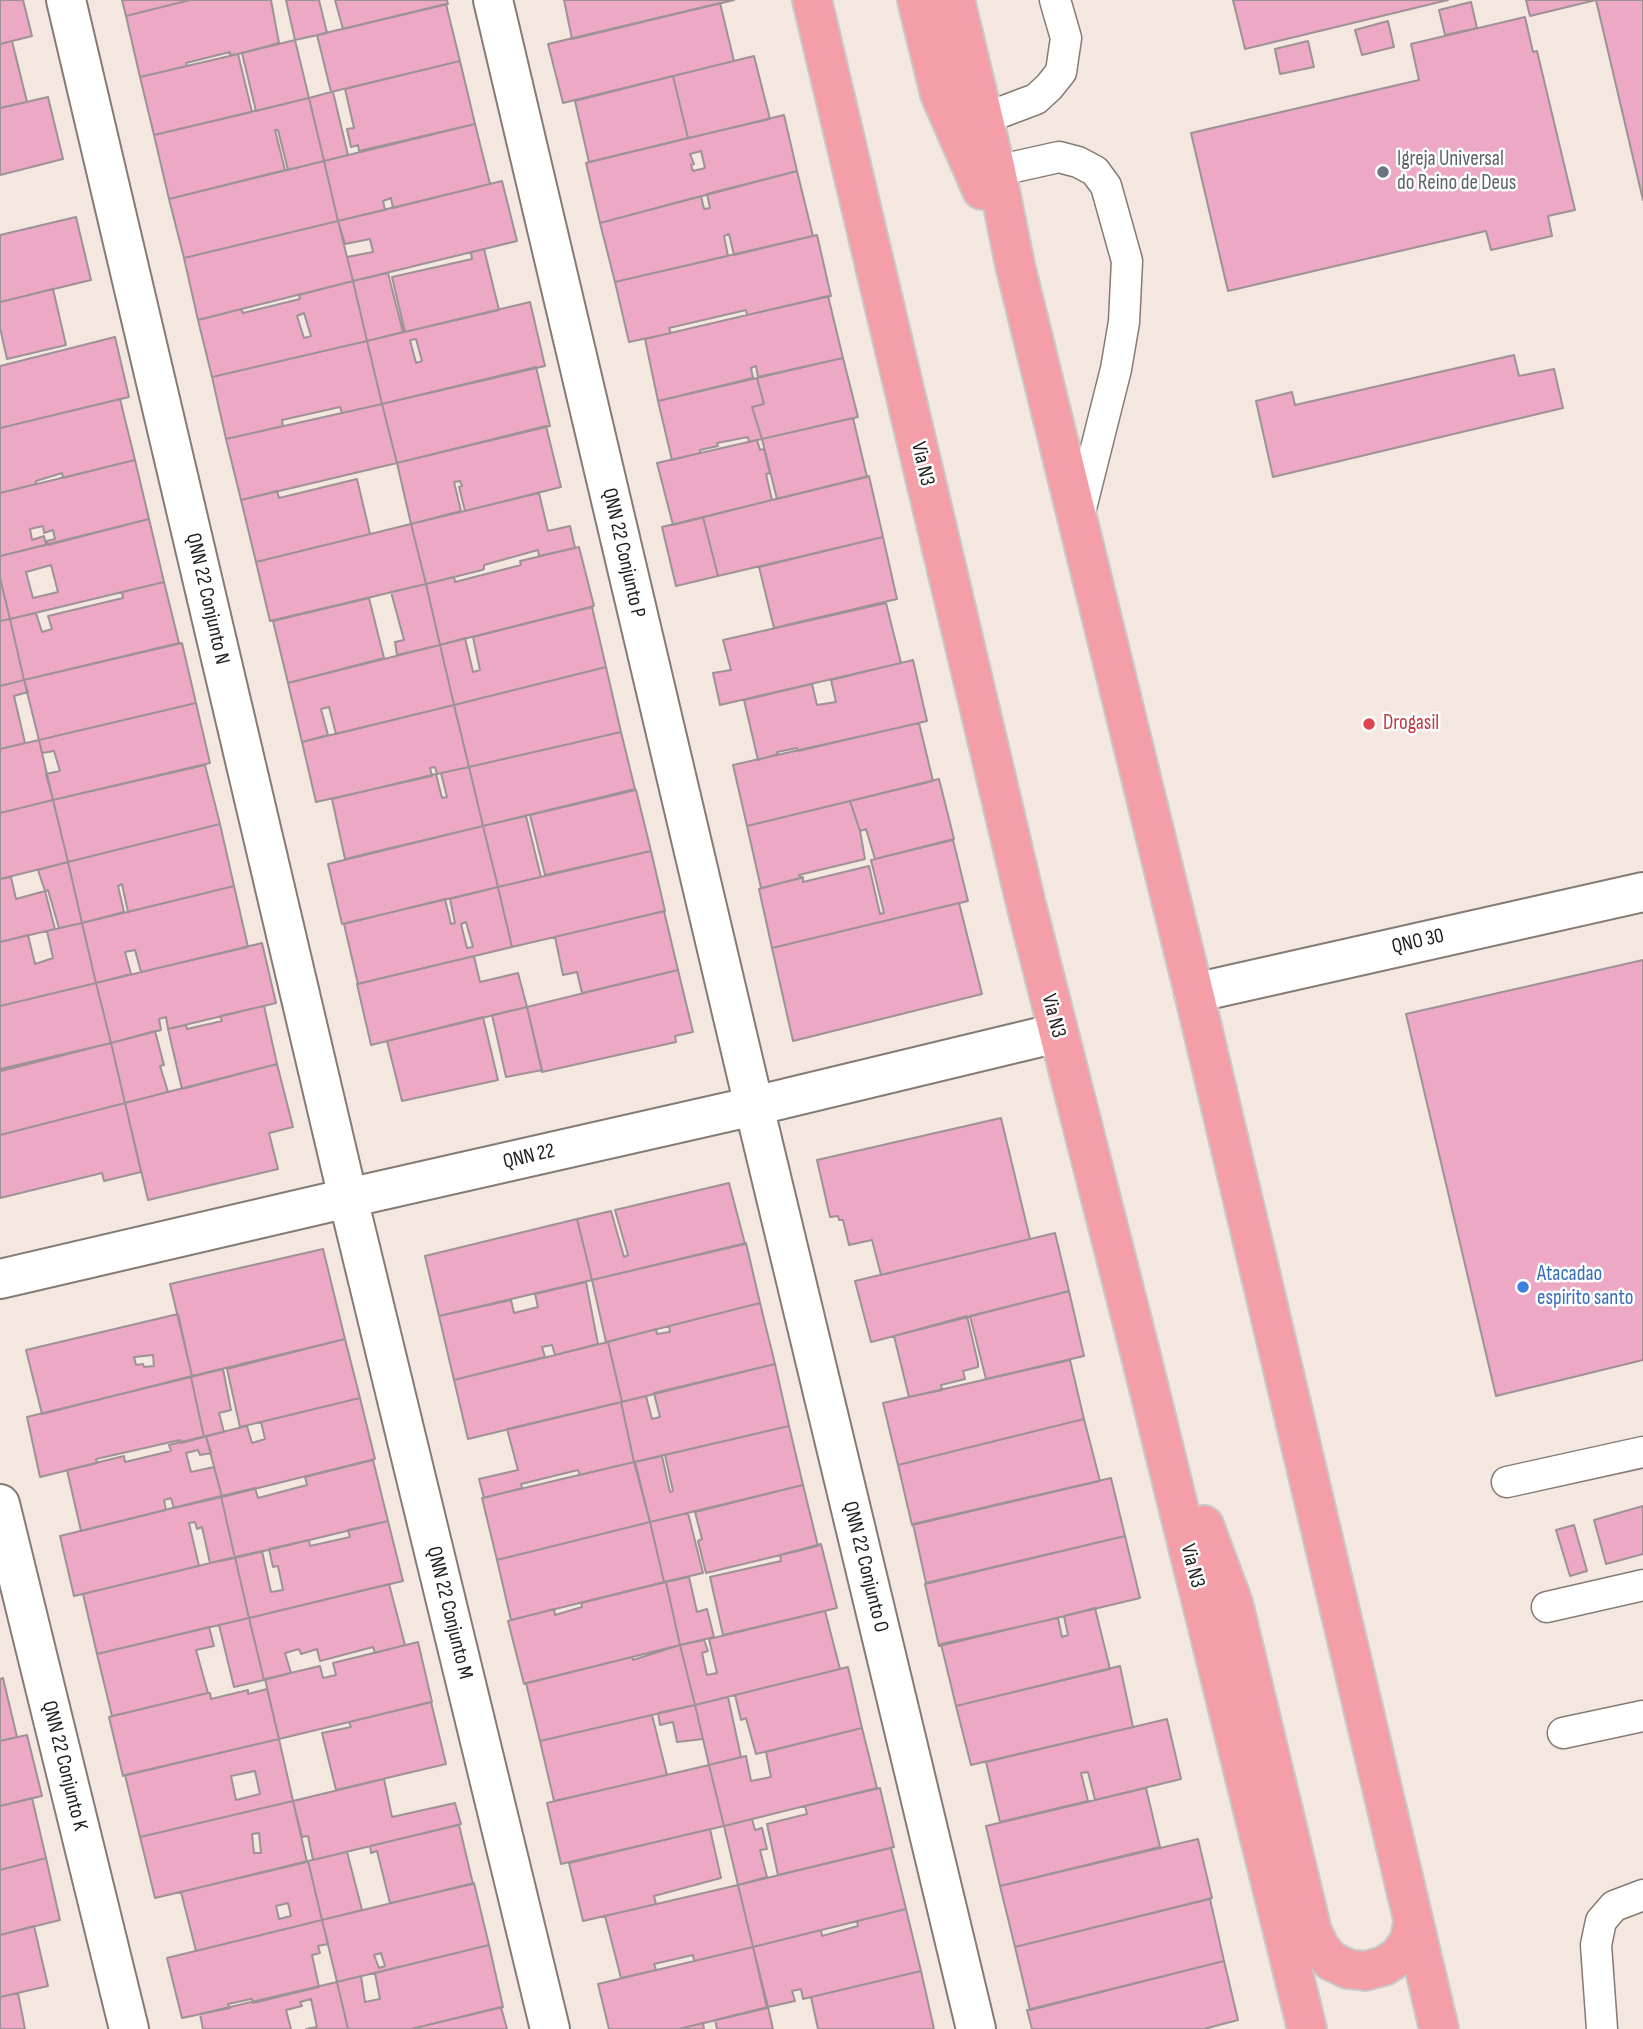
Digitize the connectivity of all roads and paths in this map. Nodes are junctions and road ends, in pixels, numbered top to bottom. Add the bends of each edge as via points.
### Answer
1 (66, 0) edge
2 (493, 0) edge
3 (812, 0) edge
4 (916, 0) edge
5 (955, 0) edge
6 (1055, 0) edge
7 (984, 119) junction
8 (996, 171) junction
9 (1015, 265) junction
10 (1078, 521) junction
11 (1643, 892) edge
12 (1194, 993) junction
13 (1057, 1033) junction
14 (754, 1106) junction
15 (348, 1198) junction
16 (0, 1279) edge
17 (1141, 1356) junction
18 (1641, 1462) edge
19 (1507, 1482) dead end
20 (0, 1504) edge
21 (1643, 1585) edge
22 (1547, 1607) dead end
23 (1643, 1716) edge
24 (1563, 1733) dead end
25 (1643, 1895) edge
26 (1413, 1922) junction
27 (129, 2029) edge
28 (550, 2029) edge
29 (976, 2029) edge
30 (1307, 2029) edge
31 (1439, 2029) edge
32 (1602, 2029) edge

1 - 15 street, QNN 22 Conjunto N
2 - 14 street, QNN 22 Conjunto P
3 - 13 main road, Via N3
4 - 9 main road via 940,94
5 - 7 main road
6 - 7 lane via 1066,38 1061,72 1036,99
7 - 8 main road
8 - 9 main road
8 - 10 lane via 1059,157 1095,171 1106,186 1127,261 1125,322
9 - 10 main road
10 - 12 main road
11 - 12 street, QNO 30
12 - 26 main road
13 - 14 street, QNN 22
13 - 17 main road, Via N3
14 - 15 street, QNN 22
14 - 29 street, QNN 22 Conjunto O
15 - 16 street, QNN 22
15 - 28 street, QNN 22 Conjunto M
17 - 26 main road via 1233,1603 1312,1931 1320,1948 1331,1961 1348,1969 1384,1966 1399,1956 1410,1940
17 - 30 main road, Via N3
18 - 19 lane
20 - 27 street, QNN 22 Conjunto K
21 - 22 lane
23 - 24 lane
25 - 32 lane via 1614,1906 1601,1921 1596,1945
26 - 31 main road

